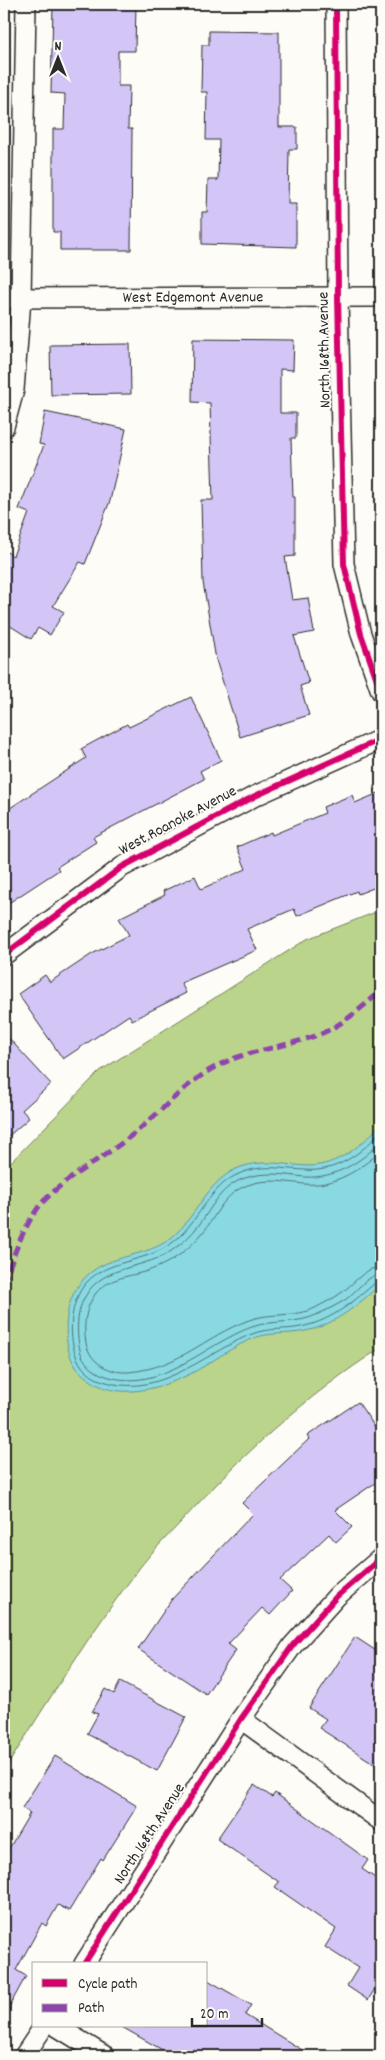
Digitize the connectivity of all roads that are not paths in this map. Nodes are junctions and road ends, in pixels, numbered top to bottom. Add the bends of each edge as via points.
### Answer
1 (26, 4) edge
2 (336, 4) edge
3 (338, 296) junction
4 (381, 297) edge
5 (12, 298) edge
6 (4, 427) edge
7 (381, 691) edge
8 (381, 739) edge
9 (4, 955) edge
10 (381, 1558) edge
11 (241, 1719) junction
12 (381, 1821) edge
13 (85, 1962) edge
14 (43, 2028) edge
15 (59, 2028) edge
16 (24, 2056) edge
17 (105, 2056) edge

1 - 5 street
2 - 3 street, North 168th Avenue
3 - 4 street, West Edgemont Avenue
3 - 5 street, West Edgemont Avenue
3 - 7 street, North 168th Avenue via 344,564 361,634
5 - 6 street via 14,390
8 - 9 street, West Roanoke Avenue via 255,796 122,867
10 - 11 street, North 168th Avenue via 337,1596 305,1631
11 - 12 street
11 - 13 street, North 168th Avenue
14 - 16 street
15 - 17 street

